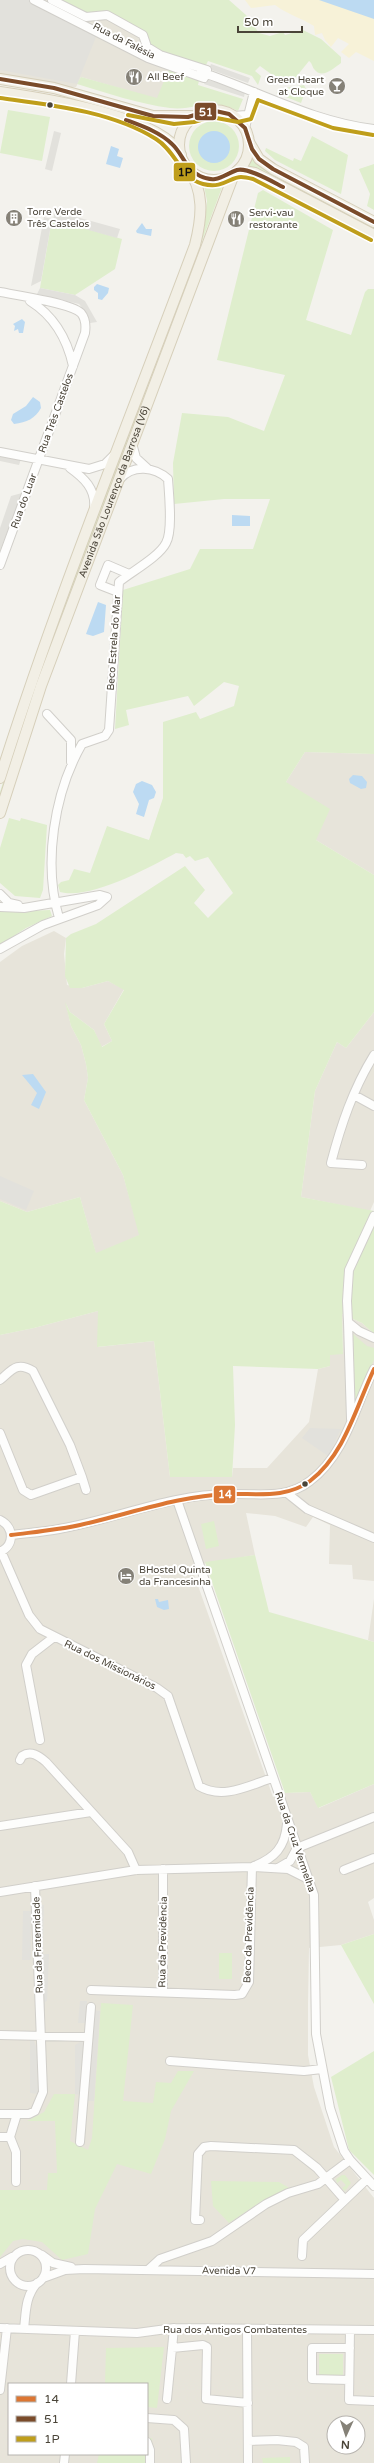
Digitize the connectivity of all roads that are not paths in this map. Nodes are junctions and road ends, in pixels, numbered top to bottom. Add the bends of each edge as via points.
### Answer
1 (34, 0) edge
2 (46, 0) edge
3 (52, 0) edge
4 (205, 74) junction
5 (0, 79) edge
6 (252, 91) junction
7 (0, 92) edge
8 (246, 115) junction
9 (194, 116) junction
10 (234, 116) junction
11 (245, 128) junction
12 (374, 129) edge
13 (249, 142) junction
14 (182, 157) junction
15 (187, 167) junction
16 (236, 172) junction
17 (374, 222) edge
18 (374, 235) edge
19 (0, 292) edge
20 (24, 298) junction
21 (73, 366) junction
22 (132, 443) junction
23 (118, 450) junction
24 (0, 452) edge
25 (39, 459) junction
26 (67, 466) junction
27 (148, 469) junction
28 (117, 482) junction
29 (93, 517) junction
30 (0, 565) edge
31 (129, 574) junction
32 (118, 592) junction
33 (48, 714) dead end
34 (71, 740) junction
35 (82, 744) junction
36 (71, 763) junction
37 (0, 778) edge
38 (0, 813) edge
39 (0, 894) edge
40 (54, 903) junction
41 (0, 907) edge
42 (24, 908) junction
43 (59, 918) junction
44 (0, 949) edge
45 (374, 1055) edge
46 (354, 1095) junction
47 (374, 1106) edge
48 (362, 1165) dead end
49 (374, 1216) edge
50 (348, 1322) junction
51 (374, 1338) edge
52 (374, 1369) edge
53 (0, 1380) edge
54 (351, 1421) junction
55 (0, 1433) edge
56 (82, 1477) junction
57 (86, 1490) dead end
58 (287, 1493) junction
59 (177, 1500) junction
60 (0, 1520) edge
61 (11, 1535) junction
62 (374, 1538) edge
63 (0, 1552) edge
64 (54, 1637) junction
65 (40, 1740) dead end
66 (20, 1760) dead end
67 (272, 1778) junction
68 (91, 1812) junction
69 (374, 1817) edge
70 (287, 1821) junction
71 (0, 1826) edge
72 (276, 1854) junction
73 (297, 1854) junction
74 (374, 1858) edge
75 (252, 1867) junction
76 (277, 1868) junction
77 (163, 1869) junction
78 (136, 1870) junction
79 (344, 1870) dead end
80 (308, 1879) junction
81 (35, 1886) junction
82 (0, 1892) edge
83 (91, 1990) dead end
84 (163, 1992) junction
85 (91, 2007) dead end
86 (0, 2035) edge
87 (42, 2036) junction
88 (88, 2037) junction
89 (170, 2061) dead end
90 (322, 2069) junction
91 (0, 2114) edge
92 (18, 2114) junction
93 (0, 2137) edge
94 (10, 2137) junction
95 (80, 2142) dead end
96 (350, 2160) junction
97 (325, 2178) junction
98 (367, 2179) junction
99 (16, 2182) dead end
100 (374, 2186) edge
101 (345, 2200) junction
102 (200, 2220) dead end
103 (37, 2252) junction
104 (15, 2255) junction
105 (302, 2256) dead end
106 (0, 2264) edge
107 (84, 2269) junction
108 (0, 2270) edge
109 (148, 2270) junction
110 (374, 2274) edge
111 (16, 2281) junction
112 (40, 2281) junction
113 (27, 2300) junction
114 (3, 2328) edge
115 (174, 2328) junction
116 (24, 2329) junction
117 (247, 2329) junction
118 (350, 2330) junction
119 (374, 2330) edge
120 (75, 2331) junction
121 (172, 2348) junction
122 (350, 2348) junction
123 (349, 2380) junction
124 (71, 2383) edge
125 (0, 2386) edge
126 (0, 2390) edge
127 (167, 2399) dead end
128 (374, 2401) edge
129 (248, 2403) junction
130 (148, 2418) edge
131 (248, 2441) junction
132 (148, 2445) edge
133 (150, 2463) edge
134 (186, 2463) edge
135 (248, 2463) edge
136 (305, 2463) edge

1 - 4 street via 148,58 204,78
2 - 4 street, Rua da Falésia via 149,55
3 - 4 street via 86,17 107,15 143,35 148,47 160,55 207,70
4 - 6 street, Rua da Falésia
5 - 9 main road via 54,88 153,116
6 - 8 street
6 - 12 street, Rua da Falésia via 335,122
7 - 14 main road via 66,104 145,127 170,142
8 - 10 street
8 - 11 street
9 - 10 main road via 212,110
9 - 14 main road via 183,130 180,148
10 - 11 main road
11 - 13 main road
13 - 16 main road via 246,160
13 - 17 main road via 259,159 273,169
14 - 15 main road
15 - 16 main road via 197,175 209,179 226,178
15 - 23 main road, Avenida São Lourenço da Barrosa (V6) via 196,178 201,202 200,227
16 - 18 main road via 255,173
16 - 22 main road, Avenida São Lourenço da Barrosa (V6)
19 - 20 street, Rua Três Castelos
20 - 21 street, Rua Três Castelos via 49,316 58,327 65,339
20 - 21 street, Rua Três Castelos via 71,307 81,313 86,323 85,333
21 - 25 street, Rua Três Castelos
22 - 27 street via 136,458
22 - 28 main road, Avenida São Lourenço da Barrosa (V6)
23 - 26 street via 105,464 97,468
23 - 29 main road, Avenida São Lourenço da Barrosa (V6)
24 - 25 street
25 - 26 street
25 - 30 street, Rua do Luar
26 - 29 street via 84,478 89,486 94,502
27 - 28 street via 131,470
27 - 31 street, Beco Estrela do Mar via 163,474 168,479 167,543 157,554
28 - 38 main road, Avenida São Lourenço da Barrosa (V6) via 38,693
29 - 37 main road, Avenida São Lourenço da Barrosa (V6) via 25,700
31 - 32 street, Beco Estrela do Mar via 118,582
31 - 32 street via 108,566 100,585
32 - 35 street, Beco Estrela do Mar via 107,733
33 - 34 street
34 - 35 street
34 - 36 street
35 - 36 street
36 - 40 street via 61,791 55,821 52,888
39 - 42 street via 9,902
40 - 42 street
40 - 43 street
40 - 43 street via 100,895 107,897 98,905
41 - 42 street
43 - 44 street
45 - 46 street
46 - 47 street
46 - 48 street via 340,1128 331,1163
49 - 50 street via 349,1270
50 - 51 street
50 - 54 street
52 - 54 street
53 - 56 street via 16,1367 24,1366 32,1371 70,1445
54 - 58 street via 327,1466 310,1481
55 - 56 street via 23,1490 31,1495
56 - 57 street
58 - 59 street via 227,1494
58 - 62 street via 307,1509
59 - 61 street via 60,1529
59 - 67 street, Rua da Cruz Vermelha
60 - 61 street via 8,1525
61 - 63 street via 9,1545
63 - 64 street, Rua dos Missionários via 29,1615 40,1629
64 - 65 street via 32,1654 26,1665
64 - 67 street, Rua dos Missionários via 164,1692 170,1702 198,1786 212,1792 228,1793
66 - 68 street via 26,1753 37,1755
67 - 70 street, Rua da Cruz Vermelha
68 - 71 street
68 - 78 street via 128,1852
69 - 73 street
70 - 72 street via 285,1841
70 - 73 street, Rua da Cruz Vermelha
72 - 73 street
72 - 75 street
73 - 76 street via 286,1865
73 - 80 street, Rua da Cruz Vermelha
74 - 79 street
75 - 76 street, Rua da Fraternidade
75 - 77 street, Rua da Fraternidade
75 - 84 street, Beco da Previdência via 247,1989 242,1994 235,1995
76 - 80 street, Rua da Fraternidade via 299,1873
77 - 78 street, Rua da Fraternidade
77 - 84 street, Rua da Previdência
78 - 81 street, Rua da Fraternidade
80 - 90 street, Rua da Cruz Vermelha via 315,1903 316,2034
81 - 82 street
81 - 87 street, Rua da Fraternidade
83 - 84 street, Rua da Previdência
85 - 88 street
86 - 87 street
87 - 88 street
87 - 92 street, Rua da Fraternidade via 42,2099 35,2111
88 - 95 street
89 - 90 street via 304,2071
90 - 96 street, Rua da Cruz Vermelha via 339,2139
91 - 92 street, Rua da Fraternidade
92 - 94 street
93 - 94 street
94 - 99 street via 16,2152
96 - 97 street
96 - 98 street, Rua da Cruz Vermelha
97 - 101 street
97 - 102 street via 302,2155 287,2148 204,2147 197,2159 195,2220
97 - 109 street via 318,2184 288,2193 266,2204 212,2241 160,2259
98 - 100 street, Rua da Cruz Vermelha
98 - 101 street
101 - 105 street via 303,2240
103 - 104 street via 26,2249
103 - 107 street, Avenida V7 via 53,2263
103 - 112 street via 46,2264
104 - 106 street
104 - 111 street via 10,2268
107 - 109 street, Avenida V7
107 - 112 street, Avenida V7 via 65,2270
108 - 111 street
109 - 110 street, Avenida V7
111 - 112 street via 26,2286
111 - 113 street via 25,2292
112 - 113 street via 30,2292
113 - 116 street
114 - 116 street, Rua dos Antigos Combatentes
114 - 125 street
115 - 117 street, Rua dos Antigos Combatentes
115 - 120 street, Rua dos Antigos Combatentes via 137,2333
115 - 121 street
116 - 120 street, Rua dos Antigos Combatentes
117 - 118 street, Rua dos Antigos Combatentes
117 - 129 street
118 - 119 street, Rua dos Antigos Combatentes
118 - 122 street
120 - 124 street
121 - 127 street
121 - 129 street via 203,2345 207,2347 206,2399
122 - 123 street
122 - 123 street via 312,2348 312,2379
123 - 128 street via 349,2400
125 - 126 street
129 - 131 street
130 - 134 street via 174,2420 184,2429
131 - 135 street
131 - 136 street via 296,2442 304,2447
132 - 133 street

